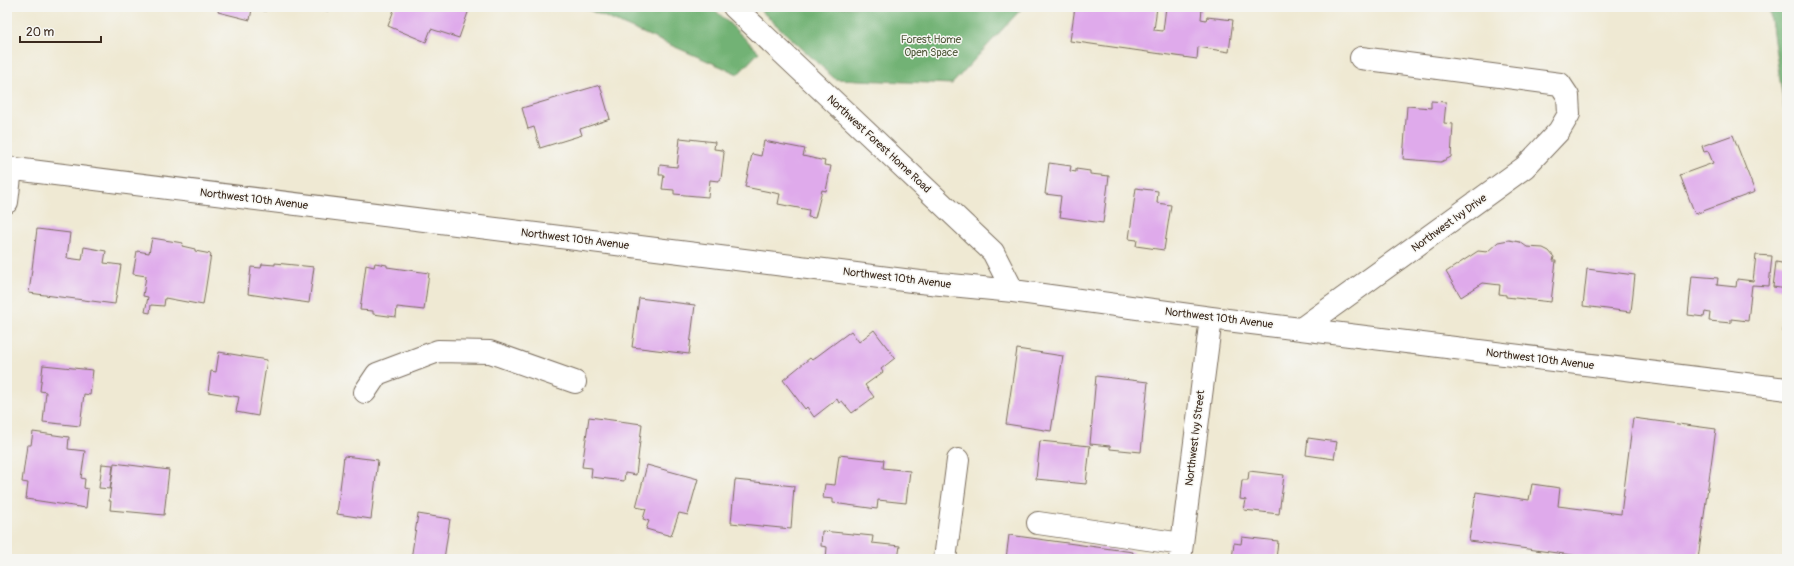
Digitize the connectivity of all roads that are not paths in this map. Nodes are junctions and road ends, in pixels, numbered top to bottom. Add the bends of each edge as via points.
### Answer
1 (734, 7) edge
2 (1361, 58) dead end
3 (9, 169) edge
4 (7, 202) edge
5 (1013, 291) junction
6 (1211, 318) junction
7 (1301, 329) junction
8 (574, 382) dead end
9 (1787, 389) edge
10 (365, 392) dead end
11 (958, 460) dead end
12 (1038, 523) dead end
13 (1181, 552) edge
14 (945, 559) edge

1 - 5 street, Northwest Forest Home Road via 993,252
2 - 7 street, Northwest Ivy Drive via 1560,84 1568,96 1569,114 1559,130 1525,168
3 - 4 street
3 - 5 street, Northwest 10th Avenue via 920,282
5 - 6 street, Northwest 10th Avenue
6 - 7 street, Northwest 10th Avenue
6 - 13 street, Northwest Ivy Street
7 - 9 street, Northwest 10th Avenue
8 - 10 street via 490,352 438,351 377,374
11 - 14 street
12 - 13 street

